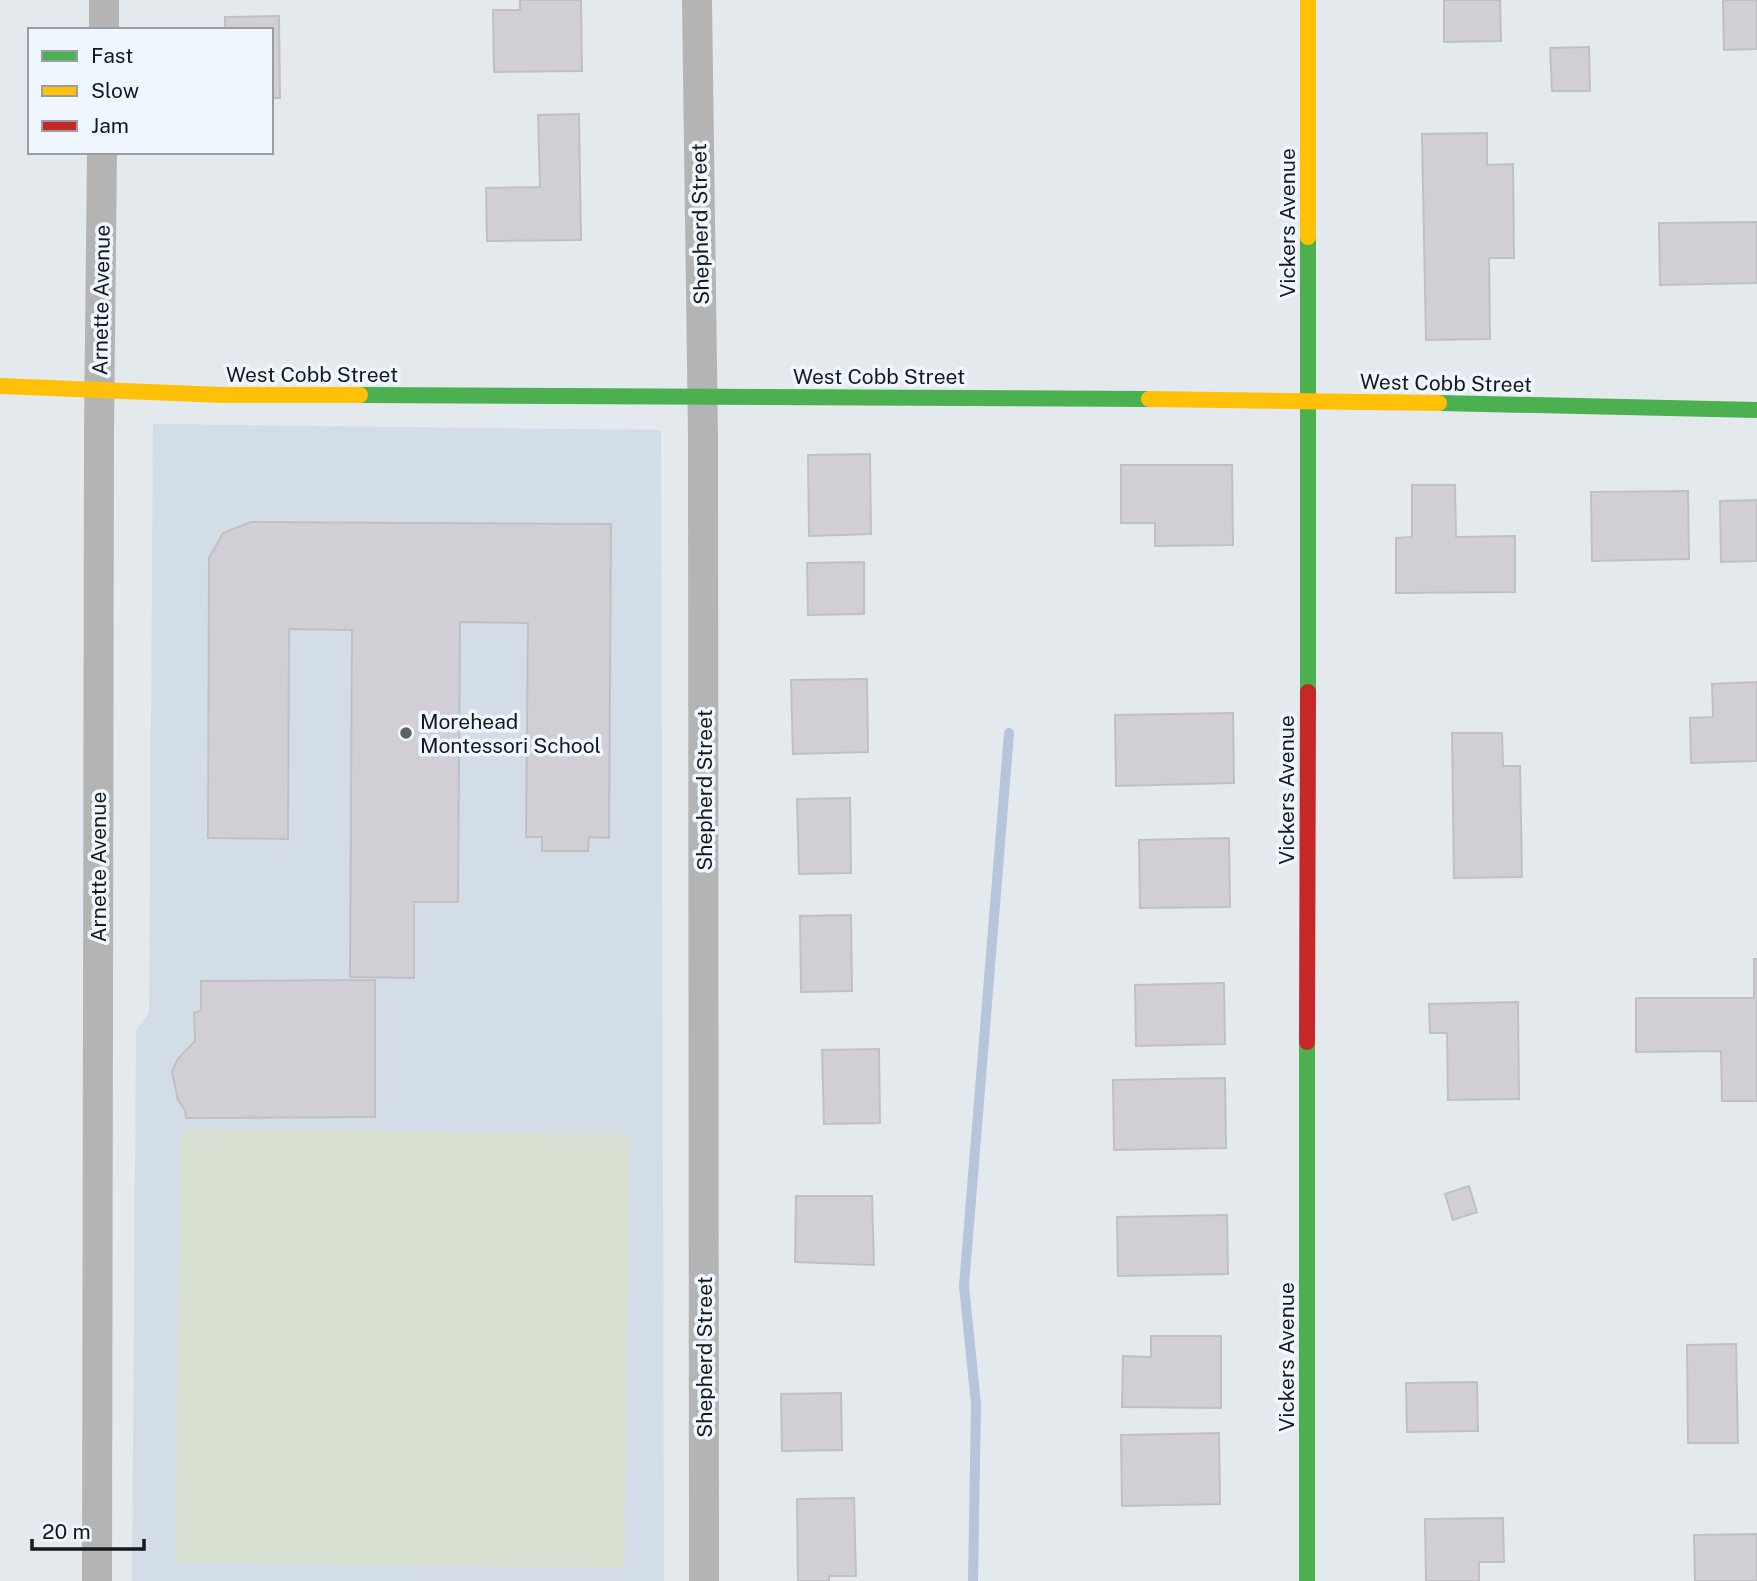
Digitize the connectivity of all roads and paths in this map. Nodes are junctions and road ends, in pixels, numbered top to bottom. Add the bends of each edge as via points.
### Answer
1 (104, 0) edge
2 (698, 0) edge
3 (1308, 0) edge
4 (104, 28) edge
5 (102, 154) edge
6 (0, 386) edge
7 (100, 389) junction
8 (702, 396) junction
9 (1307, 401) junction
10 (1757, 410) edge
11 (97, 1581) edge
12 (704, 1581) edge
13 (1307, 1581) edge

1 - 4 street
2 - 8 street, Shepherd Street
3 - 9 street, Vickers Avenue
5 - 7 street, Arnette Avenue
6 - 7 street, West Cobb Street
7 - 8 street, West Cobb Street via 223,395
7 - 11 street, Arnette Avenue
8 - 9 street, West Cobb Street
8 - 12 street, Shepherd Street
9 - 10 street, West Cobb Street
9 - 13 street, Vickers Avenue

